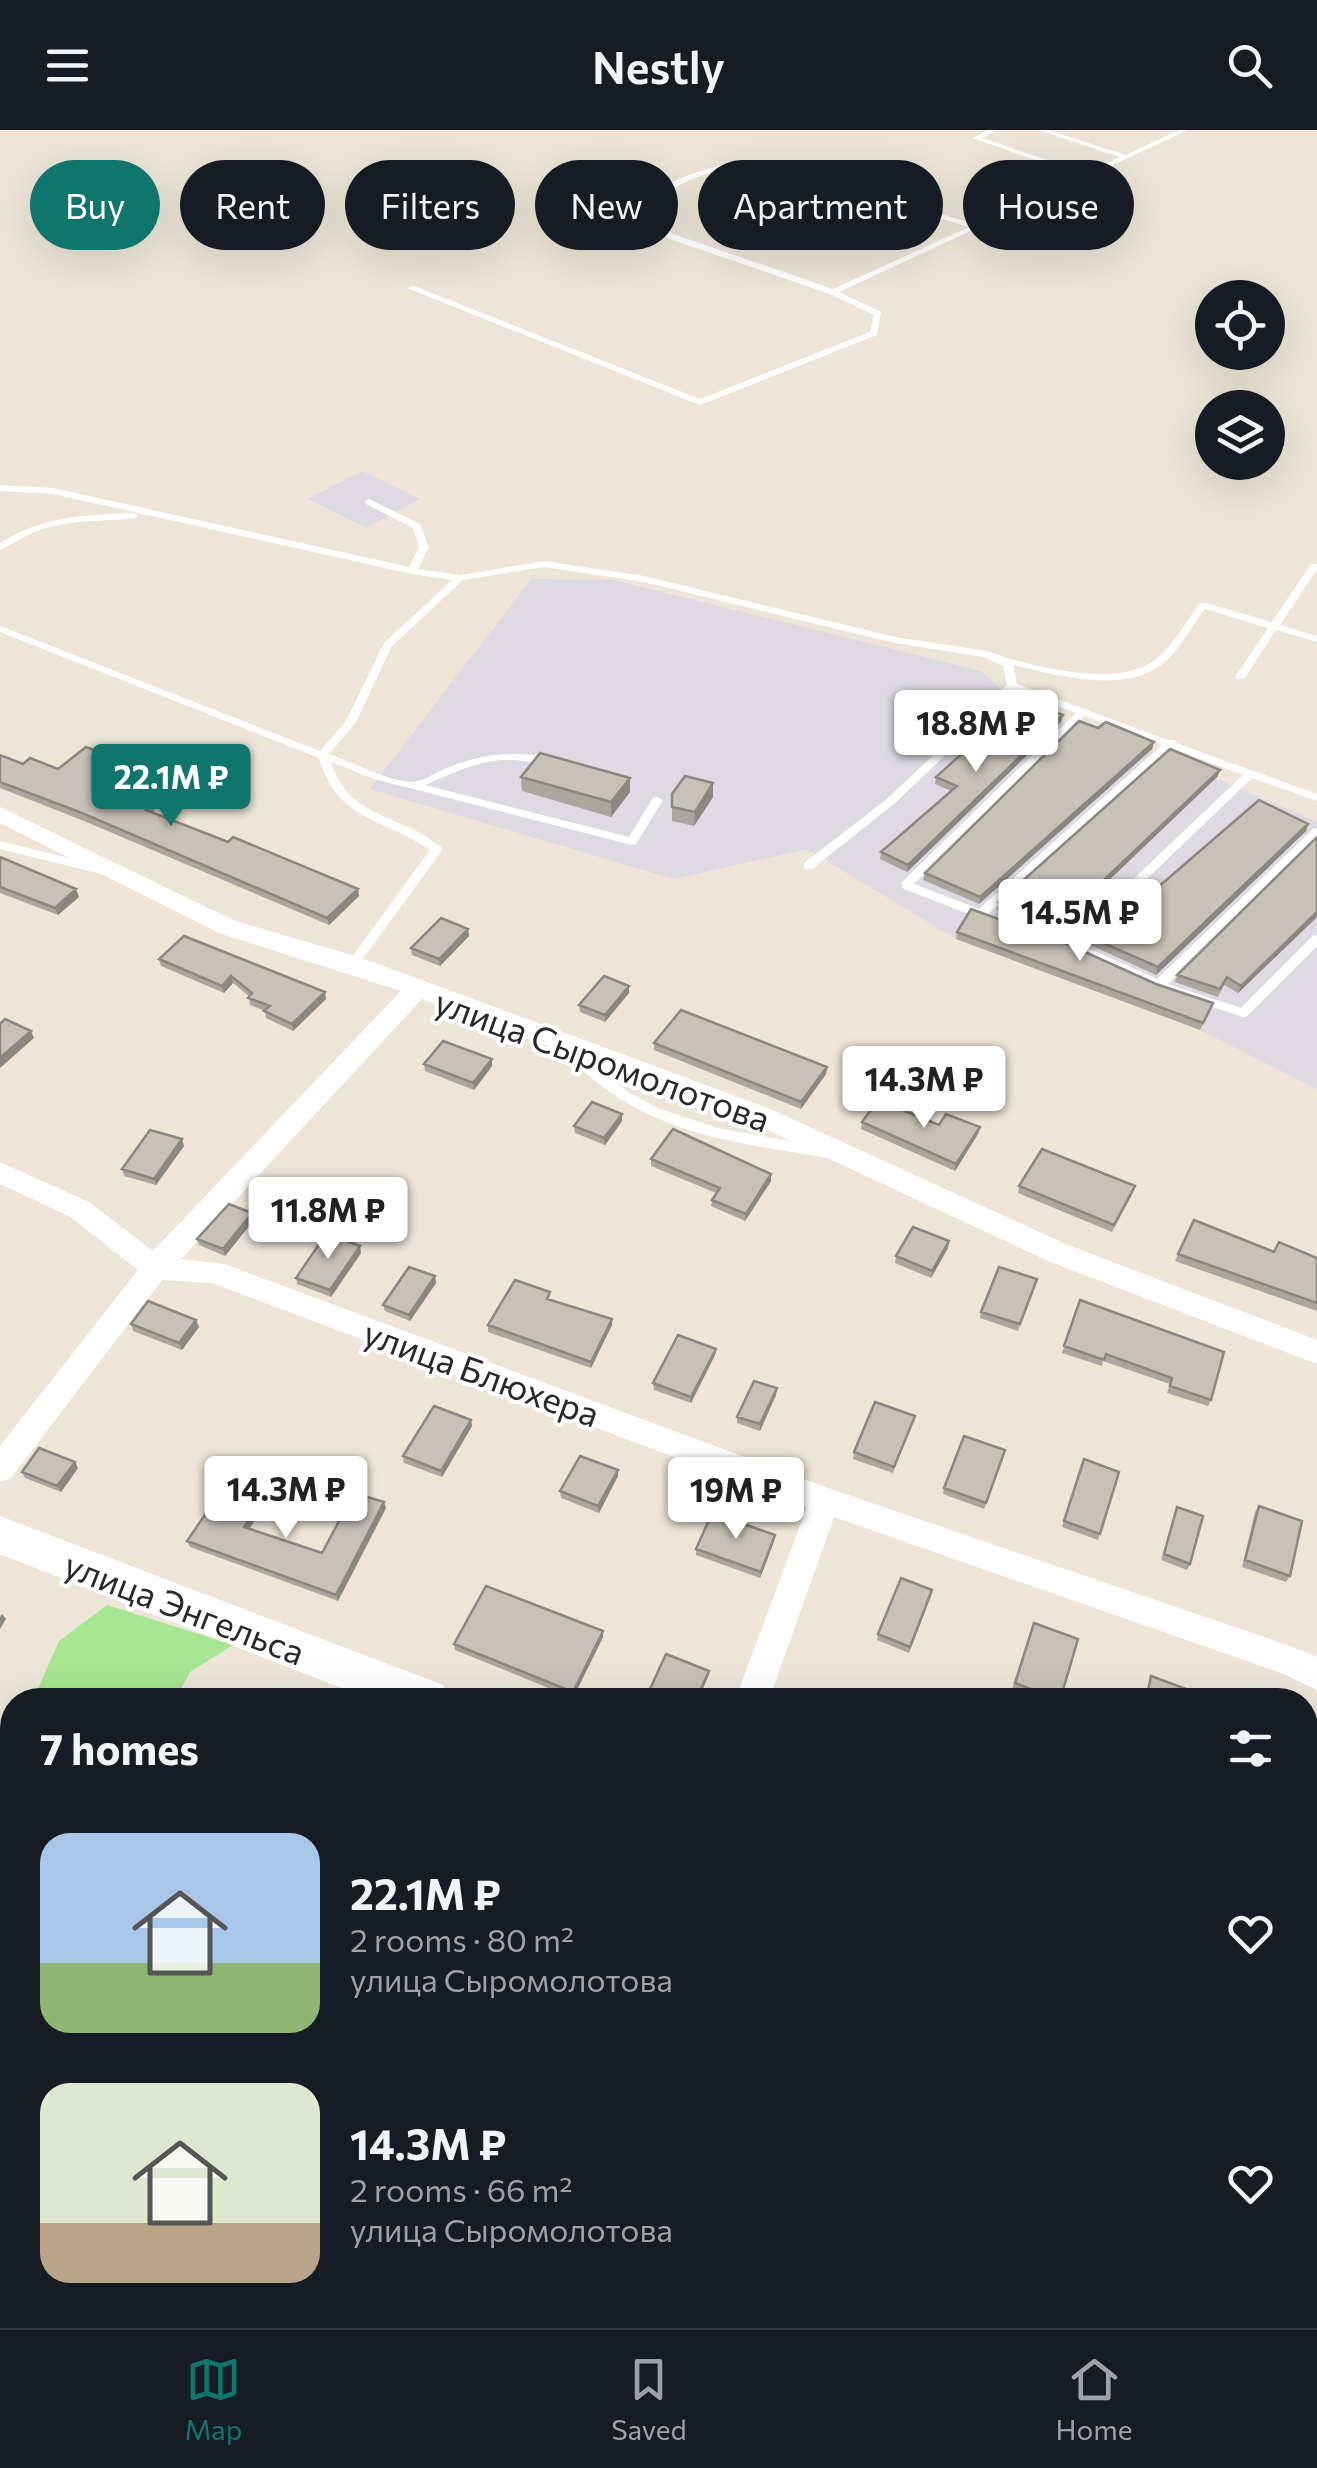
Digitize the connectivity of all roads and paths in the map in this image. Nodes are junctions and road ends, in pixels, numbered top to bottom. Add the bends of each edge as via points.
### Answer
1 (994, 130) edge
2 (1041, 130) edge
3 (1185, 130) edge
4 (1126, 157) junction
5 (1041, 160) edge
6 (1119, 160) edge
7 (963, 223) edge
8 (963, 231) edge
9 (411, 288) dead end
10 (833, 292) junction
11 (0, 488) edge
12 (369, 502) dead end
13 (154, 515) junction
14 (0, 547) edge
15 (1314, 566) dead end
16 (412, 571) junction
17 (460, 578) junction
18 (1273, 626) junction
19 (0, 628) edge
20 (1317, 639) edge
21 (998, 659) junction
22 (1240, 677) dead end
23 (1012, 686) junction
24 (1080, 714) junction
25 (1171, 742) junction
26 (324, 754) junction
27 (559, 763) edge
28 (1251, 773) junction
29 (414, 786) junction
30 (1317, 798) edge
31 (657, 800) dead end
32 (0, 814) edge
33 (1317, 832) edge
34 (0, 845) edge
35 (808, 866) dead end
36 (126, 875) junction
37 (980, 914) junction
38 (1317, 939) edge
39 (1071, 944) junction
40 (353, 964) junction
41 (1159, 984) junction
42 (416, 990) junction
43 (560, 1042) junction
44 (848, 1157) junction
45 (0, 1172) edge
46 (156, 1268) junction
47 (1317, 1352) edge
48 (0, 1470) edge
49 (825, 1500) junction
50 (0, 1535) edge
51 (1317, 1674) edge
52 (395, 1688) edge
53 (756, 1688) edge

1 - 5 lane via 976,138
2 - 4 lane
3 - 4 lane
4 - 6 lane
7 - 10 lane via 774,166 732,164 693,175 649,204 652,221 670,236
8 - 10 lane
9 - 10 lane via 700,402 874,332 878,314
11 - 13 lane via 53,491
12 - 16 lane via 417,526 424,547
13 - 14 lane via 72,518
13 - 16 lane
15 - 18 lane
16 - 17 lane
17 - 21 lane via 544,564
17 - 26 lane via 388,645 351,722
18 - 20 lane
18 - 21 lane via 1202,605 1158,663 1118,678
18 - 22 lane
19 - 26 lane
21 - 23 lane via 1008,664
23 - 24 lane
23 - 35 lane via 892,801
24 - 25 lane
24 - 37 lane via 906,885
25 - 28 lane
25 - 37 lane
26 - 29 lane
26 - 40 lane via 332,784 356,806 438,849
27 - 29 lane via 525,754 472,759
28 - 30 lane
28 - 39 lane
29 - 31 lane via 632,841
32 - 36 street, улица Сыромолотова
33 - 41 lane
34 - 36 lane
36 - 40 street, улица Сыромолотова via 227,927
37 - 39 lane
38 - 41 lane via 1244,1013
39 - 41 lane
40 - 42 street, улица Сыромолотова
42 - 43 street, улица Сыромолотова
42 - 46 street
43 - 44 street, улица Сыромолотова via 759,1115
43 - 44 lane via 600,1081 696,1131
44 - 47 street, улица Сыромолотова via 1058,1253
45 - 46 street via 79,1209
46 - 48 street
46 - 49 street, улица Блюхера via 214,1272
49 - 51 street, улица Блюхера
49 - 53 street
50 - 52 main road, улица Энгельса

